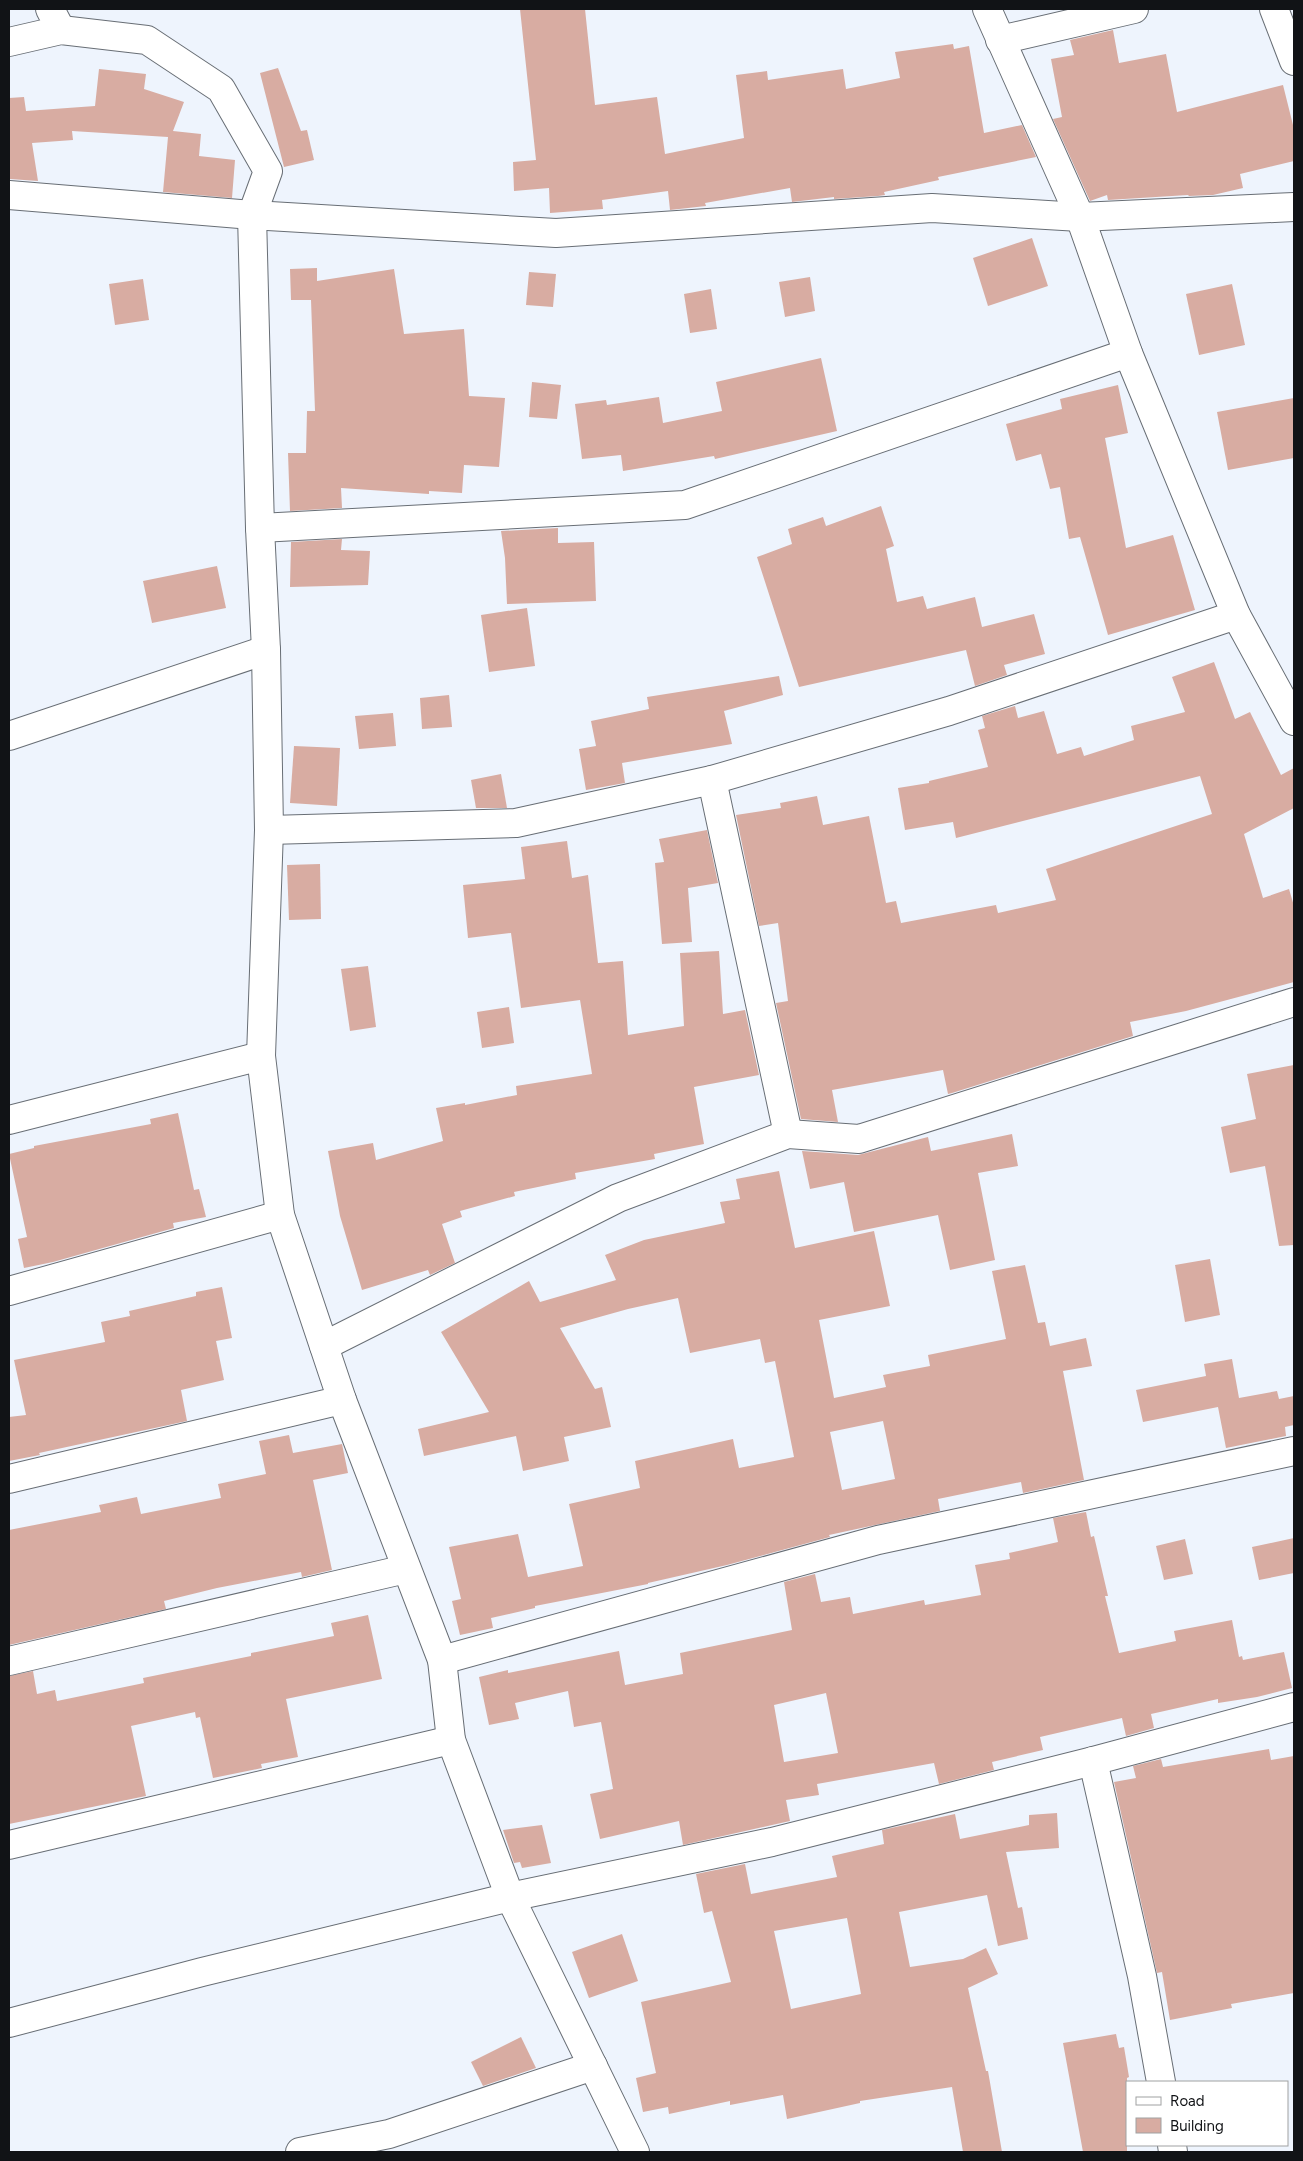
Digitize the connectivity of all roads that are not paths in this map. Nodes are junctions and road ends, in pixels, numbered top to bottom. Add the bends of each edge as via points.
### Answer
1 (987, 9) edge
2 (1134, 9) edge
3 (1274, 9) edge
4 (55, 19) edge
5 (1000, 40) junction
6 (9, 42) edge
7 (1294, 61) edge
8 (9, 195) edge
9 (1294, 207) edge
10 (252, 215) junction
11 (1080, 217) junction
12 (1128, 353) junction
13 (260, 528) junction
14 (1236, 615) junction
15 (266, 650) junction
16 (1294, 721) edge
17 (9, 736) edge
18 (712, 780) junction
19 (269, 830) junction
20 (1294, 1002) edge
21 (261, 1056) junction
22 (9, 1120) edge
23 (788, 1134) junction
24 (280, 1215) junction
25 (9, 1291) edge
26 (324, 1346) junction
27 (342, 1400) junction
28 (1294, 1451) edge
29 (9, 1479) edge
30 (406, 1569) junction
31 (442, 1660) junction
32 (9, 1661) edge
33 (1294, 1707) edge
34 (451, 1740) junction
35 (1093, 1761) junction
36 (9, 1845) edge
37 (510, 1897) junction
38 (9, 2023) edge
39 (593, 2066) junction
40 (1161, 2081) edge
41 (300, 2152) edge
42 (635, 2152) edge

1 - 5 street
2 - 5 street
3 - 7 street
4 - 6 street
4 - 10 street via 147,40 221,88 268,170
5 - 11 street
8 - 10 street
9 - 11 street
10 - 11 street via 556,232 932,208
10 - 13 street
11 - 12 street
12 - 13 street via 685,505
12 - 14 street
13 - 15 street
14 - 16 street
14 - 18 street via 949,711
15 - 17 street
15 - 19 street
18 - 19 street via 516,823
18 - 23 street
19 - 21 street
20 - 23 street via 859,1139
21 - 22 street
21 - 24 street
23 - 26 street via 618,1198
24 - 25 street
24 - 26 street
26 - 27 street
27 - 29 street
27 - 30 street
28 - 31 street via 878,1540
30 - 31 street
30 - 32 street
31 - 34 street
33 - 35 street
34 - 36 street
34 - 37 street
35 - 37 street via 772,1842
35 - 40 street via 1142,1976
37 - 38 street
37 - 39 street
39 - 41 street via 389,2134
39 - 42 street

